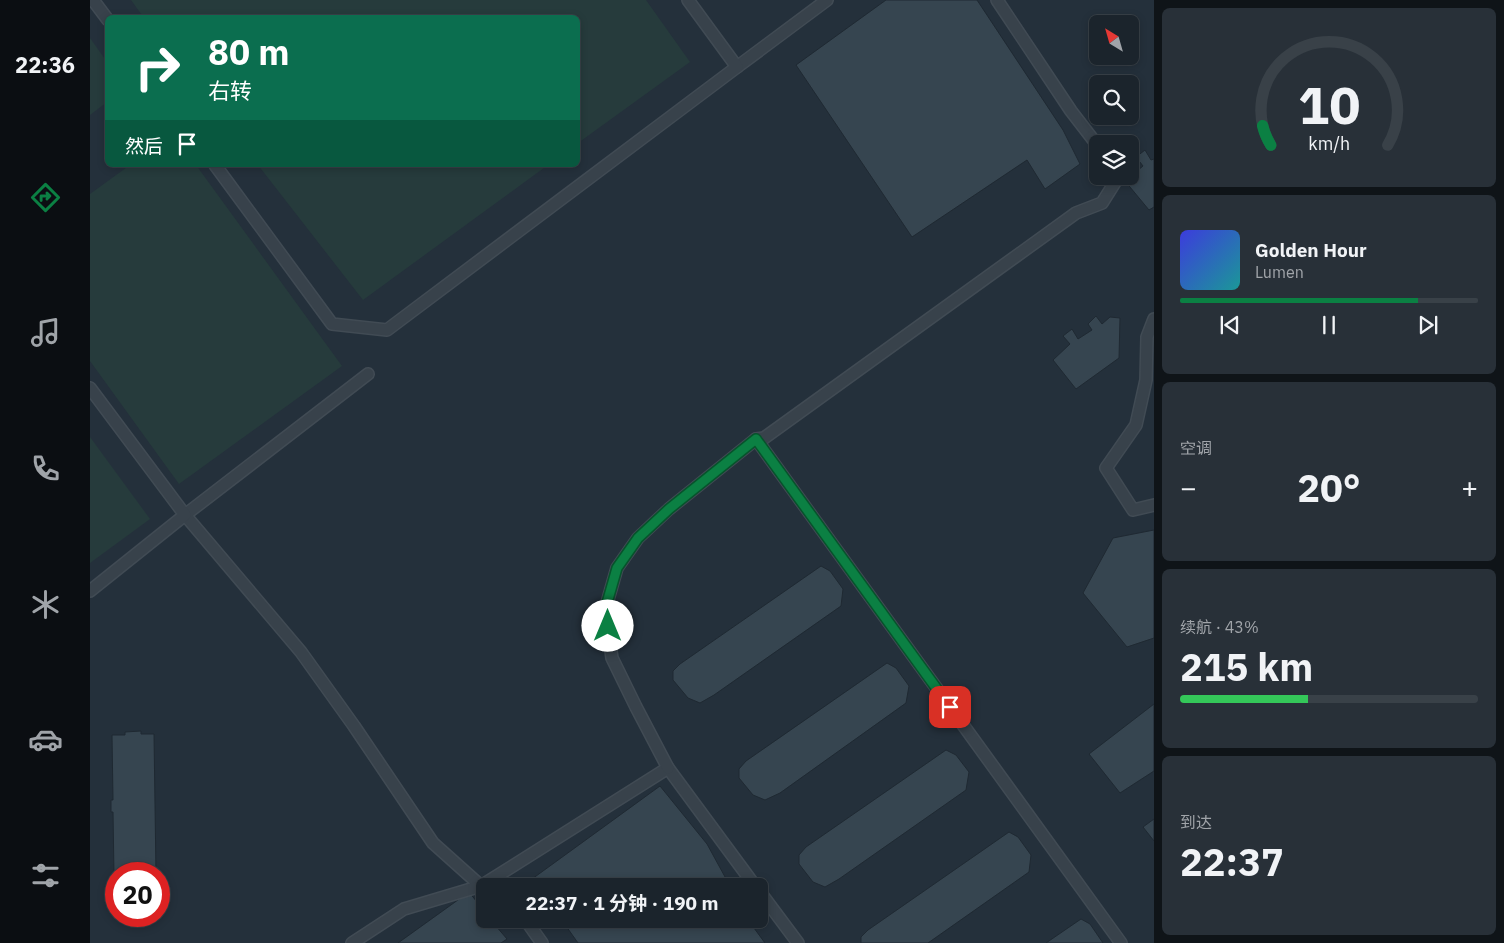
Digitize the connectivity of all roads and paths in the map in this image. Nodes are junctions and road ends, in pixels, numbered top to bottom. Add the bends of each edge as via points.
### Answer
1 (93, 0) edge
2 (688, 0) edge
3 (827, 0) edge
4 (997, 0) edge
5 (105, 16) edge
6 (737, 67) junction
7 (1090, 135) edge
8 (216, 167) edge
9 (1113, 185) edge
10 (1154, 319) edge
11 (368, 374) dead end
12 (90, 388) edge
13 (756, 439) junction
14 (1154, 505) edge
15 (186, 514) junction
16 (90, 592) edge
17 (668, 768) junction
18 (497, 878) edge
19 (750, 878) edge
20 (476, 881) edge
21 (476, 889) edge
22 (768, 903) edge
23 (531, 928) edge
24 (352, 943) edge
25 (542, 943) edge
26 (798, 943) edge
27 (1121, 943) edge

1 - 5 lane
2 - 6 lane
3 - 6 lane
4 - 7 lane
6 - 8 lane via 387,330 332,324
9 - 13 lane via 1102,203 1076,213 764,438
10 - 14 lane via 1147,337 1146,380 1136,425 1106,468 1133,510
11 - 15 lane
12 - 15 lane
13 - 17 lane via 638,538 617,568 605,610 612,658
13 - 27 lane
15 - 16 lane
15 - 20 lane via 301,652 433,843
17 - 18 lane
17 - 19 lane
21 - 24 lane via 404,908
22 - 26 lane
23 - 25 lane

